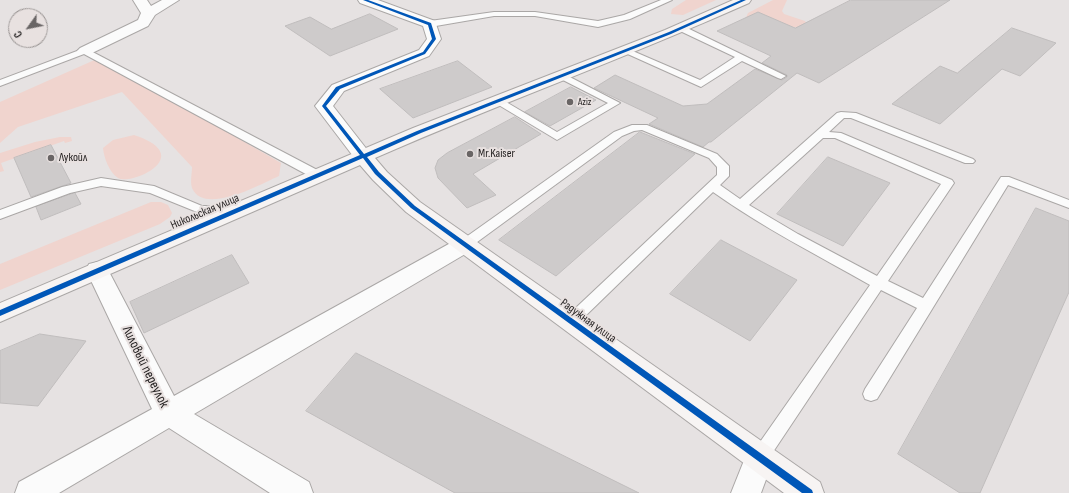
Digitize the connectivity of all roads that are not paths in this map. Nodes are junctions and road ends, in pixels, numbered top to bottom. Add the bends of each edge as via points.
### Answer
1 (140, 0) edge
2 (172, 0) edge
3 (365, 0) edge
4 (668, 0) edge
5 (744, 0) edge
6 (148, 13) junction
7 (430, 24) junction
8 (681, 28) junction
9 (85, 51) junction
10 (625, 51) junction
11 (742, 57) junction
12 (562, 76) junction
13 (781, 76) dead end
14 (0, 83) edge
15 (497, 101) junction
16 (820, 135) junction
17 (363, 156) junction
18 (969, 161) dead end
19 (319, 176) junction
20 (712, 186) junction
21 (253, 204) junction
22 (1069, 204) edge
23 (740, 206) junction
24 (0, 216) edge
25 (464, 245) junction
26 (97, 270) junction
27 (879, 283) junction
28 (926, 306) junction
29 (0, 313) edge
30 (570, 322) junction
31 (871, 394) dead end
32 (168, 414) junction
33 (759, 458) junction
34 (30, 493) edge
35 (298, 493) edge
36 (746, 493) edge
37 (809, 493) edge

1 - 6 street
2 - 6 street
3 - 7 street
4 - 7 lane via 627,17 598,24 535,14 494,14
5 - 8 street, Никольская улица
6 - 9 street via 143,23
7 - 17 street via 434,39 424,53 338,88 324,106
8 - 10 street, Никольская улица
8 - 11 lane
9 - 14 lane
9 - 19 lane
10 - 11 lane via 702,84
10 - 12 street, Никольская улица
11 - 13 lane
12 - 15 street, Никольская улица
12 - 15 lane via 615,103 557,137
15 - 17 street, Никольская улица
16 - 18 lane via 841,115 852,115
16 - 23 lane
16 - 27 lane via 837,135 948,183
17 - 19 street, Никольская улица
17 - 25 street, Радужная улица via 413,207
19 - 21 street, Никольская улица
20 - 23 lane
20 - 25 lane via 723,176 723,166 713,156 643,126 632,128 618,134
20 - 30 lane
21 - 24 lane via 221,212 201,211 159,192 100,182 83,185
21 - 26 street, Никольская улица
22 - 28 lane via 1005,180
23 - 27 lane
25 - 30 street, Радужная улица
25 - 32 street
26 - 29 street, Никольская улица
26 - 32 street, Лиловый переулок
27 - 28 lane
27 - 33 lane
28 - 31 lane
30 - 33 street, Радужная улица
32 - 34 street
32 - 35 street, Лиловый переулок
33 - 36 street
33 - 37 street, Радужная улица

